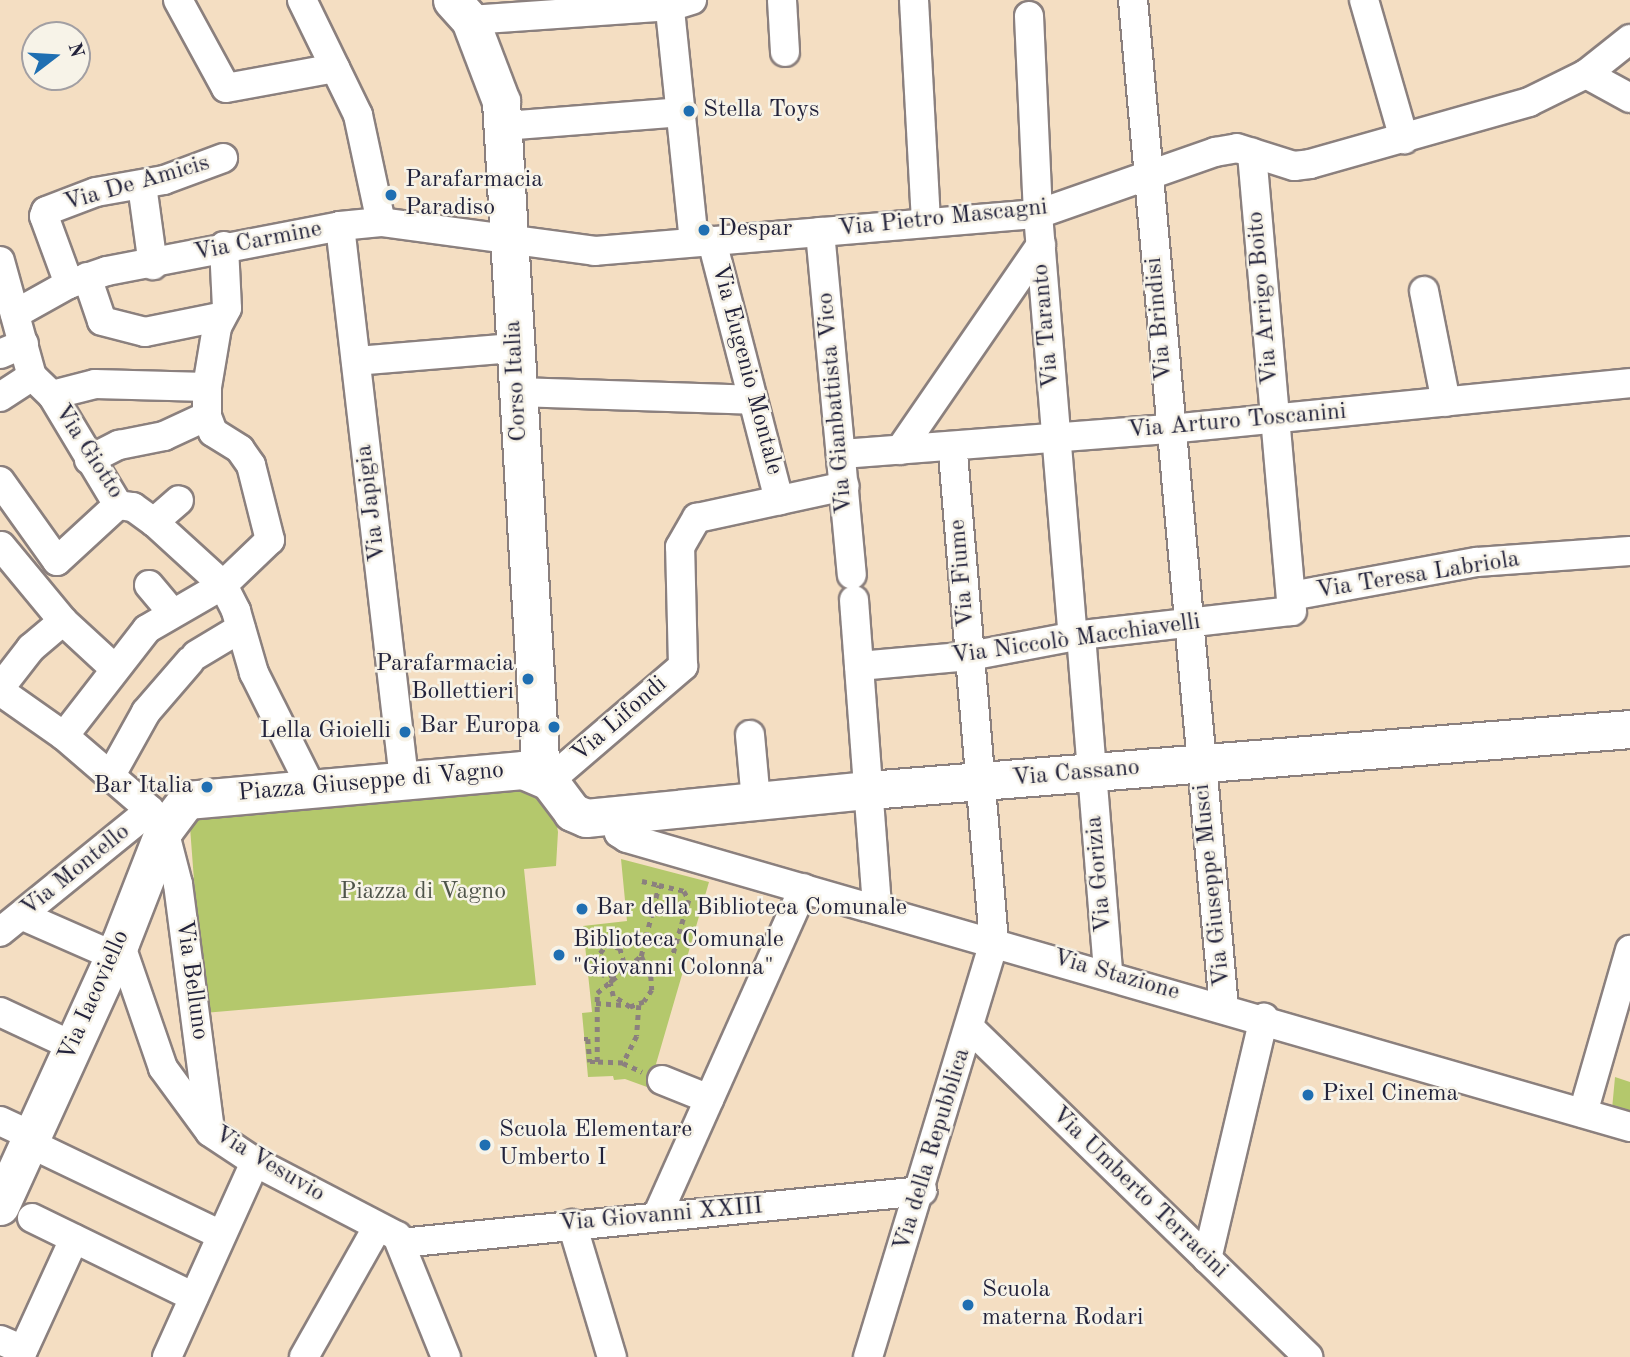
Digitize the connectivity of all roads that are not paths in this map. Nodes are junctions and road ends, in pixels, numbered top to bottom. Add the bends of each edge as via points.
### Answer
1 (178, 0) edge
2 (302, 0) edge
3 (782, 0) edge
4 (914, 0) edge
5 (1133, 0) edge
6 (1364, 0) edge
7 (678, 2) edge
8 (461, 10) edge
9 (1029, 16) dead end
10 (1630, 39) edge
11 (785, 52) dead end
12 (335, 68) junction
13 (1586, 74) junction
14 (1630, 98) edge
15 (681, 112) junction
16 (504, 126) junction
17 (1404, 139) junction
18 (1252, 153) junction
19 (223, 158) dead end
20 (1146, 177) junction
21 (142, 185) junction
22 (1038, 214) junction
23 (381, 222) junction
24 (926, 223) junction
25 (340, 226) junction
26 (820, 233) junction
27 (703, 241) junction
28 (510, 242) junction
29 (1041, 245) junction
30 (224, 246) junction
31 (0, 261) edge
32 (152, 265) junction
33 (78, 280) junction
34 (1424, 291) dead end
35 (15, 314) junction
36 (219, 317) junction
37 (514, 348) junction
38 (12, 349) edge
39 (356, 360) junction
40 (1630, 383) edge
41 (42, 386) junction
42 (206, 387) junction
43 (516, 392) junction
44 (0, 397) edge
45 (753, 400) junction
46 (1446, 402) junction
47 (207, 416) junction
48 (1274, 419) junction
49 (1170, 429) junction
50 (1056, 438) junction
51 (952, 447) junction
52 (900, 450) junction
53 (843, 454) junction
54 (89, 460) junction
55 (1, 483) edge
56 (845, 486) junction
57 (179, 500) dead end
58 (779, 500) junction
59 (118, 505) junction
60 (155, 522) junction
61 (1, 546) edge
62 (1630, 551) edge
63 (149, 585) dead end
64 (223, 585) junction
65 (1291, 604) junction
66 (171, 611) junction
67 (63, 621) junction
68 (1189, 624) junction
69 (241, 628) junction
70 (1077, 636) junction
71 (970, 656) junction
72 (859, 666) junction
73 (115, 669) junction
74 (0, 689) edge
75 (1630, 729) edge
76 (64, 736) junction
77 (750, 736) dead end
78 (1201, 763) junction
79 (1092, 774) junction
80 (111, 775) junction
81 (545, 778) junction
82 (404, 779) junction
83 (982, 782) junction
84 (312, 789) junction
85 (869, 790) junction
86 (200, 797) joint
87 (756, 802) junction
88 (617, 815) junction
89 (157, 820) junction
90 (804, 888) junction
91 (877, 909) junction
92 (23, 916) junction
93 (0, 932) edge
94 (994, 942) junction
95 (117, 949) junction
96 (1630, 950) edge
97 (1108, 974) junction
98 (1224, 1007) junction
99 (0, 1012) edge
100 (1264, 1018) junction
101 (970, 1028) junction
102 (73, 1046) junction
103 (662, 1080) dead end
104 (709, 1099) junction
105 (1583, 1114) junction
106 (1630, 1127) edge
107 (210, 1132) junction
108 (19, 1133) edge
109 (255, 1162) junction
110 (922, 1191) junction
111 (16, 1212) edge
112 (657, 1216) junction
113 (572, 1224) junction
114 (377, 1228) junction
115 (220, 1236) junction
116 (74, 1239) junction
117 (401, 1242) junction
118 (1207, 1259) junction
119 (194, 1297) junction
120 (14, 1349) edge
121 (167, 1357) edge
122 (304, 1357) edge
123 (446, 1357) edge
124 (612, 1357) edge
125 (868, 1357) edge
126 (1308, 1357) edge

1 - 12 street via 226,88
2 - 12 street
3 - 11 street
4 - 24 street
5 - 20 street, Via Brindisi
6 - 17 street
7 - 8 street
7 - 15 street, Via Eugenio Montale
8 - 16 main road, Corso Italia via 496,80
9 - 22 street, Via Taranto
10 - 13 street, Via Pietro Mascagni
12 - 23 street via 358,115
13 - 14 street
13 - 17 street, Via Pietro Mascagni via 1529,102
15 - 16 street
15 - 27 street, Via Eugenio Montale
16 - 28 main road, Corso Italia
17 - 18 street, Via Pietro Mascagni via 1294,166
18 - 20 street, Via Pietro Mascagni via 1237,148 1215,152
18 - 48 street, Via Arrigo Boito
19 - 21 street, Via De Amicis
20 - 22 street, Via Pietro Mascagni
20 - 49 street, Via Brindisi
21 - 32 street
21 - 33 street, Via De Amicis via 96,192 44,213
22 - 24 street, Via Pietro Mascagni
22 - 29 street, Via Taranto
23 - 25 street, Via Carmine
23 - 28 street, Via Carmine
24 - 26 street, Via Pietro Mascagni
25 - 30 street, Via Carmine
25 - 39 street, Via Japigia
26 - 27 street, Via Pietro Mascagni
26 - 53 street, Via Gianbattista Vico
27 - 28 street, Via Pietro Mascagni via 595,251
27 - 45 street, Via Eugenio Montale
28 - 37 main road, Corso Italia
29 - 50 street, Via Taranto
29 - 52 street
30 - 32 street, Via Carmine
30 - 36 street via 227,308
31 - 35 street, Via Giotto
32 - 33 street, Via Carmine
33 - 35 street, Via Carmine
33 - 36 street via 102,321 145,332
34 - 46 street
35 - 38 street, Via Giotto
36 - 42 street
37 - 39 street
37 - 43 main road, Corso Italia
38 - 41 street, Via Giotto
39 - 82 street, Via Japigia
40 - 46 street, Via Arturo Toscanini
41 - 42 street
41 - 44 street
41 - 54 street, Via Giotto
42 - 47 street
43 - 45 street
43 - 81 main road, Corso Italia
45 - 58 street, Via Eugenio Montale
46 - 48 street, Via Arturo Toscanini
47 - 54 street via 164,436 119,445
47 - 64 street via 213,432 240,449 251,465 270,540
48 - 49 street, Via Arturo Toscanini
48 - 65 street, Via Arrigo Boito
49 - 50 street, Via Arturo Toscanini
49 - 68 street, Via Brindisi
50 - 51 street, Via Arturo Toscanini
50 - 70 street, Via Taranto
51 - 52 street, Via Arturo Toscanini
51 - 71 street, Via Fiume
52 - 53 street, Via Arturo Toscanini
53 - 56 street, Via Gianbattista Vico
54 - 59 street, Via Giotto
55 - 59 street via 57,561
56 - 58 street, Via Lifondi
56 - 72 street, Via Gianbattista Vico
57 - 60 street
58 - 81 street, Via Lifondi via 697,518 680,547 683,666
59 - 60 street, Via Giotto via 133,507
60 - 64 street, Via Giotto
61 - 67 street
62 - 65 street, Via Teresa Labriola via 1477,562
63 - 66 street
64 - 66 street
64 - 69 street
65 - 68 street, Via Niccolò Macchiavelli
66 - 73 street via 147,629
67 - 73 street
67 - 74 street via 31,648
68 - 70 street, Via Niccolò Macchiavelli
68 - 78 street, Via Brindisi
69 - 80 street via 193,658 146,712
69 - 84 street via 266,731
70 - 71 street, Via Niccolò Macchiavelli
70 - 79 street, Via Taranto
71 - 72 street, Via Niccolò Macchiavelli
71 - 83 street, Via Fiume
72 - 85 street, Via Gianbattista Vico
73 - 76 street
74 - 76 street
75 - 78 main road, Via Cassano
76 - 80 street
77 - 87 street
78 - 79 main road, Via Cassano
78 - 98 street, Via Giuseppe Musci
79 - 83 main road, Via Cassano
79 - 97 street, Via Gorizia
80 - 89 street
81 - 82 main road, Piazza Giuseppe di Vagno via 523,770
81 - 88 main road, Via Cassano via 579,816
82 - 84 main road, Piazza Giuseppe di Vagno
83 - 85 main road, Via Cassano
83 - 94 street, Via Fiume
84 - 86 main road, Piazza Giuseppe di Vagno
85 - 87 main road, Via Cassano
85 - 91 street, Via Gianbattista Vico
86 - 89 main road, Via Iacoviello
87 - 88 main road, Via Cassano
88 - 90 street, Via Stazione via 619,833 627,838
89 - 92 street, Via Montello
89 - 95 main road, Via Iacoviello
89 - 107 street, Via Belluno via 178,884
90 - 91 street, Via Stazione
90 - 104 street
91 - 94 street, Via Stazione
92 - 93 street, Via Montello
92 - 95 street
94 - 97 street, Via Stazione
94 - 101 street, Via della Repubblica
95 - 102 main road, Via Iacoviello
95 - 107 street, Via Vesuvio via 163,1068
96 - 105 street
97 - 98 street, Via Stazione
98 - 100 street, Via Stazione
99 - 102 street
100 - 105 street, Via Stazione
100 - 118 street
101 - 110 street, Via della Repubblica
101 - 118 street, Via Umberto Terracini
102 - 108 main road, Via Iacoviello
103 - 104 street
104 - 112 street
105 - 106 street, Via Stazione
107 - 109 street, Via Vesuvio
108 - 111 main road, Via Iacoviello
108 - 115 street
109 - 114 street, Via Vesuvio
109 - 115 street
110 - 112 street, Via Giovanni XXIII
110 - 125 street, Via della Repubblica
111 - 116 street
112 - 113 street, Via Giovanni XXIII
113 - 117 street, Via Giovanni XXIII
113 - 124 street
114 - 117 street, Via Vesuvio
114 - 122 street
115 - 119 street
116 - 119 street
116 - 120 street
117 - 123 street
118 - 126 street, Via Umberto Terracini
119 - 121 street

